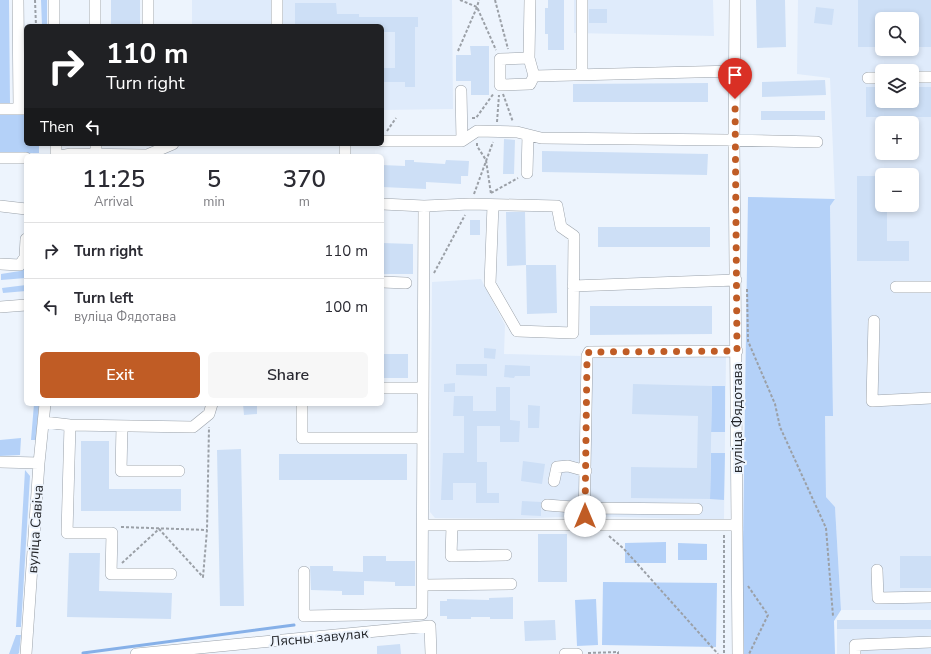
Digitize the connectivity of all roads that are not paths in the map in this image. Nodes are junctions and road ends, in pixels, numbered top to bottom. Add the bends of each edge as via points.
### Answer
1 (18, 0) edge
2 (54, 0) edge
3 (95, 0) edge
4 (148, 0) edge
5 (276, 0) edge
6 (530, 0) edge
7 (582, 0) edge
8 (735, 0) edge
9 (54, 24) edge
10 (95, 24) edge
11 (148, 24) edge
12 (277, 24) edge
13 (529, 58) junction
14 (735, 71) junction
15 (582, 75) junction
16 (534, 76) junction
17 (919, 77) edge
18 (931, 77) edge
19 (868, 78) dead end
20 (875, 78) edge
21 (461, 91) dead end
22 (0, 109) edge
23 (22, 109) edge
24 (523, 133) junction
25 (734, 140) junction
26 (384, 141) edge
27 (462, 141) junction
28 (818, 142) dead end
29 (166, 146) edge
30 (96, 149) edge
31 (147, 152) edge
32 (71, 154) edge
33 (0, 158) edge
34 (24, 158) edge
35 (528, 173) road end
36 (384, 204) edge
37 (493, 205) junction
38 (0, 206) edge
39 (424, 206) junction
40 (24, 209) edge
41 (24, 259) edge
42 (0, 264) edge
43 (736, 280) junction
44 (384, 282) edge
45 (406, 283) dead end
46 (573, 286) junction
47 (896, 287) dead end
48 (931, 287) edge
49 (24, 305) edge
50 (0, 307) edge
51 (874, 321) dead end
52 (737, 351) junction
53 (384, 388) edge
54 (423, 388) junction
55 (931, 398) edge
56 (45, 406) edge
57 (302, 406) edge
58 (211, 409) edge
59 (44, 422) junction
60 (70, 425) junction
61 (122, 426) junction
62 (423, 438) junction
63 (0, 462) edge
64 (39, 464) junction
65 (179, 471) dead end
66 (586, 471) junction
67 (554, 481) dead end
68 (547, 505) dead end
69 (585, 508) junction
70 (697, 509) dead end
71 (423, 525) junction
72 (584, 525) junction
73 (737, 525) junction
74 (452, 526) junction
75 (506, 555) dead end
76 (877, 570) dead end
77 (304, 572) dead end
78 (171, 574) dead end
79 (423, 584) junction
80 (511, 584) dead end
81 (931, 596) edge
82 (931, 642) edge
83 (26, 654) edge
84 (136, 654) edge
85 (430, 654) edge
86 (565, 654) edge
87 (577, 654) edge
88 (738, 654) edge
89 (855, 654) edge

1 - 23 street
2 - 9 street
3 - 10 street
4 - 11 street
5 - 12 street
6 - 13 street
7 - 15 street
8 - 14 street, вуліца Фядотава
13 - 16 street
13 - 16 street via 505,58 500,85 530,84
14 - 15 street
14 - 25 street, вуліца Фядотава
15 - 16 street
17 - 18 street
19 - 20 street
21 - 27 street
22 - 23 street
24 - 25 street via 541,138
24 - 27 street via 477,131
24 - 35 street
25 - 28 street
25 - 43 street, вуліца Фядотава
26 - 27 street
29 - 31 street
30 - 31 street
30 - 32 street
33 - 34 street
36 - 39 street
37 - 39 street
37 - 46 street via 557,206 561,227 574,236
37 - 46 street via 490,284 517,331 573,333
38 - 40 street
39 - 54 street
41 - 42 street via 20,265
43 - 46 street
43 - 52 street, вуліца Фядотава
44 - 45 street
47 - 48 street
49 - 50 street
51 - 55 street via 872,401
52 - 66 street via 589,352
52 - 73 street, вуліца Фядотава
53 - 54 street
54 - 62 street
56 - 59 street, вуліца Савіча
57 - 62 street via 302,438
58 - 61 street via 192,427
59 - 60 street
59 - 64 street, вуліца Савіча
60 - 61 street
60 - 78 street via 67,532 112,533 111,574
61 - 65 street via 121,471
62 - 71 street
63 - 64 street
64 - 83 street, вуліца Савіча
66 - 67 street via 568,466 558,467
66 - 69 street
68 - 69 street
69 - 70 street
69 - 72 street
71 - 74 street
71 - 79 street
72 - 73 street
72 - 74 street
73 - 88 street, вуліца Фядотава
74 - 75 street via 450,556
76 - 81 street via 878,598
77 - 79 street via 304,616 422,614
79 - 80 street
82 - 89 street via 855,645
84 - 85 street, Лясны завулак via 430,626
86 - 87 street

